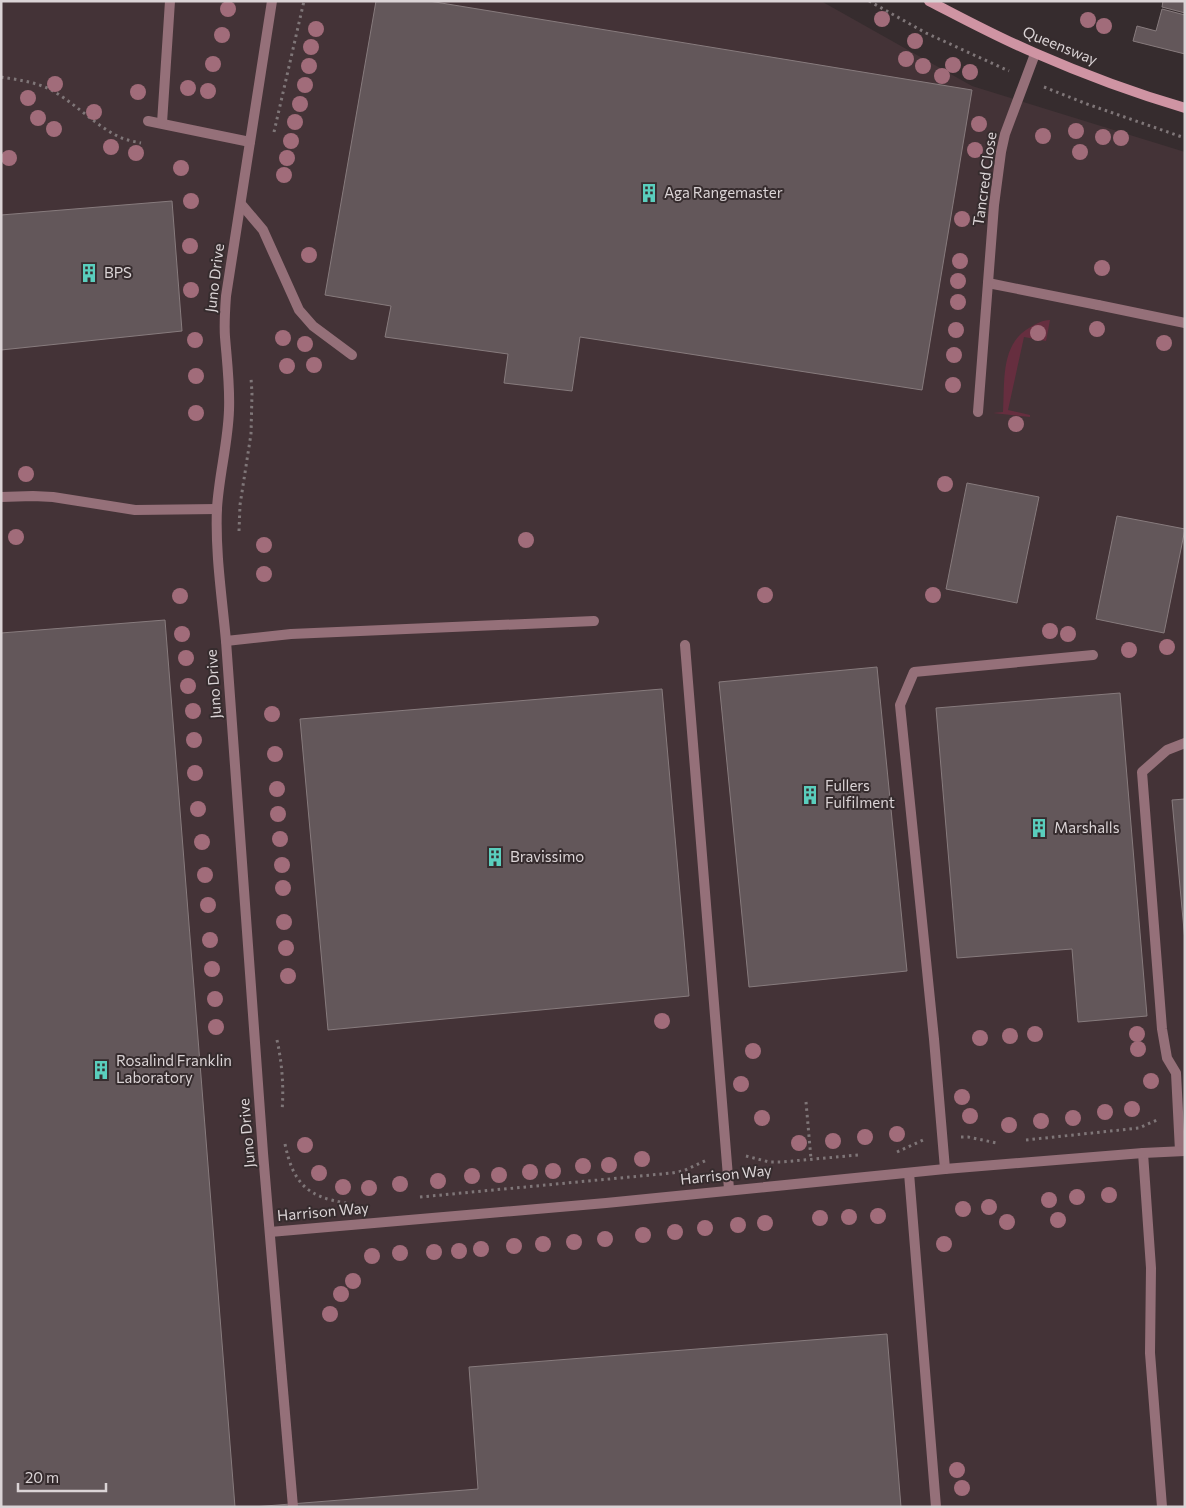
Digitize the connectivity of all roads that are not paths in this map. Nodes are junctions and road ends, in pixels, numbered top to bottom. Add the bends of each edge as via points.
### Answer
1 (170, 1) edge
2 (272, 1) edge
3 (929, 1) edge
4 (1035, 54) junction
5 (1185, 108) edge
6 (148, 121) dead end
7 (162, 123) junction
8 (250, 142) junction
9 (241, 204) junction
10 (988, 283) junction
11 (1185, 323) edge
12 (352, 355) dead end
13 (978, 412) dead end
14 (1, 497) edge
15 (217, 509) junction
16 (594, 621) dead end
17 (226, 641) junction
18 (685, 644) dead end
19 (1093, 655) dead end
20 (1185, 743) edge
21 (1182, 1151) edge
22 (1143, 1153) junction
23 (945, 1169) junction
24 (909, 1173) junction
25 (729, 1189) junction
26 (270, 1232) junction
27 (293, 1507) edge
28 (936, 1507) edge
29 (1162, 1507) edge

1 - 7 street
2 - 8 street, Juno Drive
3 - 4 street, Queensway
4 - 5 street, Queensway
4 - 10 street, Tancred Close via 1005,134 994,205
6 - 7 street
7 - 8 street
8 - 9 street, Juno Drive
9 - 12 street via 263,230 299,310
9 - 15 street, Juno Drive via 226,296 229,410
10 - 11 street
10 - 13 street, Tancred Close
14 - 15 street via 53,497 135,510
15 - 17 street, Juno Drive via 218,564
16 - 17 street via 291,634
17 - 26 street, Juno Drive
18 - 25 street
19 - 23 street via 914,672 900,705
20 - 21 street via 1167,750 1142,772 1162,1029 1166,1058 1176,1073
21 - 22 street, Harrison Way
22 - 23 street, Harrison Way
22 - 29 street via 1151,1268 1150,1353
23 - 24 street, Harrison Way
24 - 25 street, Harrison Way
24 - 28 street
25 - 26 street, Harrison Way
26 - 27 street, Juno Drive

